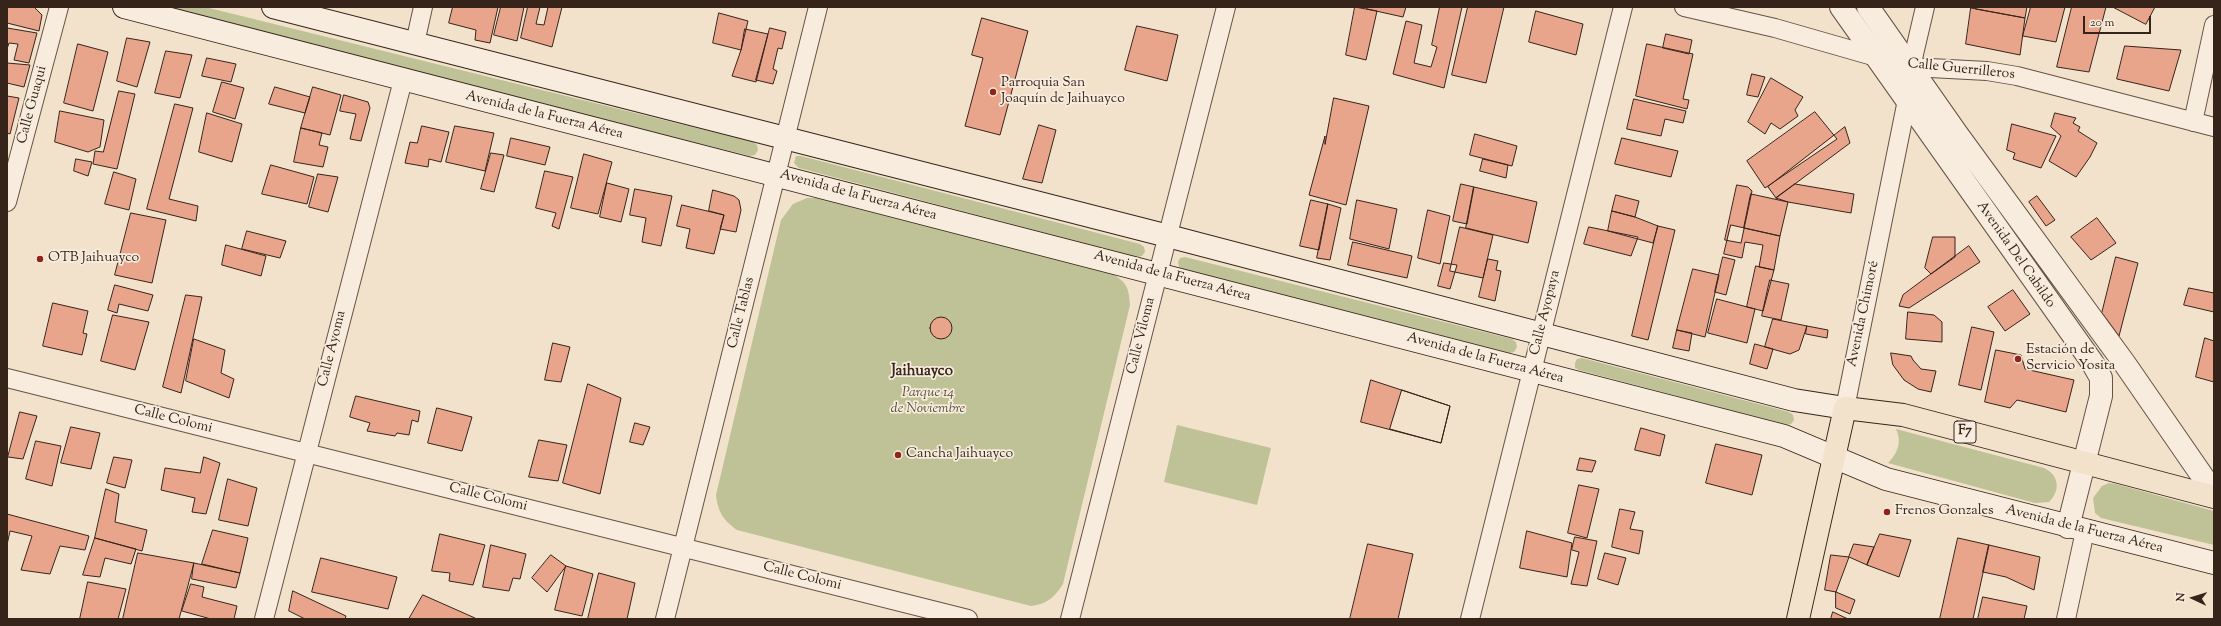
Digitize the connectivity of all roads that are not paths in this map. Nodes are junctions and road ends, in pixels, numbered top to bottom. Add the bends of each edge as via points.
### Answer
1 (59, 7) edge
2 (273, 7) edge
3 (423, 7) edge
4 (818, 7) edge
5 (1226, 7) edge
6 (1623, 7) edge
7 (1684, 7) edge
8 (1841, 7) edge
9 (1868, 7) edge
10 (1925, 7) edge
11 (132, 8) edge
12 (2214, 25) edge
13 (415, 43) junction
14 (1875, 55) junction
15 (1911, 67) junction
16 (402, 80) junction
17 (1907, 100) junction
18 (2193, 122) junction
19 (2214, 127) edge
20 (785, 137) junction
21 (776, 175) junction
22 (7, 202) edge
23 (1168, 236) junction
24 (1158, 274) junction
25 (1541, 333) junction
26 (1532, 371) junction
27 (7, 378) edge
28 (1845, 408) junction
29 (306, 454) junction
30 (1835, 458) junction
31 (2084, 462) junction
32 (2214, 493) edge
33 (2214, 498) edge
34 (2076, 529) junction
35 (684, 546) junction
36 (2214, 563) edge
37 (264, 619) edge
38 (665, 619) edge
39 (968, 619) edge
40 (1070, 619) edge
41 (1470, 619) edge
42 (1798, 619) edge
43 (2066, 619) edge

1 - 22 street, Calle Guaqui
2 - 13 main road
3 - 13 street
4 - 20 street, Calle Tablas
5 - 23 street, Calle Viloma
6 - 25 street, Calle Ayopaya
7 - 14 street, Calle Guerrilleros
8 - 14 main road, Avenida Del Cabildo
9 - 15 main road, Avenida Del Cabildo
10 - 15 street, Avenida Chimoré
11 - 16 main road, Avenida de la Fuerza Aérea
12 - 18 street
13 - 20 main road
14 - 15 street, Calle Guerrilleros
14 - 17 main road, Avenida Del Cabildo
15 - 17 street, Avenida Chimoré
15 - 18 street, Calle Guerrilleros via 1987,71 2017,76
15 - 32 main road, Avenida Del Cabildo via 2130,371
16 - 21 main road, Avenida de la Fuerza Aérea
16 - 29 street, Calle Ayoma
17 - 28 street, Avenida Chimoré
17 - 31 main road, Avenida Del Cabildo via 2101,378 2100,396
18 - 19 street, Calle Guerrilleros
20 - 21 street, Calle Tablas
20 - 23 main road
21 - 24 main road, Avenida de la Fuerza Aérea
21 - 35 street, Calle Tablas
23 - 24 street, Calle Viloma
23 - 25 main road
24 - 26 main road, Avenida de la Fuerza Aérea
24 - 40 street, Calle Viloma
25 - 26 street, Calle Ayopaya
25 - 28 main road via 1794,400
26 - 30 main road, Avenida de la Fuerza Aérea via 1784,436
26 - 41 street, Calle Ayopaya
27 - 29 street, Calle Colomi
28 - 30 highway, Avenida Chimoré
28 - 31 highway, F7 via 1903,415
29 - 35 street, Calle Colomi
29 - 37 street, Calle Ayoma
30 - 34 main road, Avenida de la Fuerza Aérea via 1886,479
30 - 42 highway, Avenida Chimoré
31 - 33 highway, F7
31 - 34 main road, Avenida Del Cabildo
34 - 36 main road, Avenida de la Fuerza Aérea
34 - 43 street
35 - 38 street, Calle Tablas
35 - 39 street, Calle Colomi

